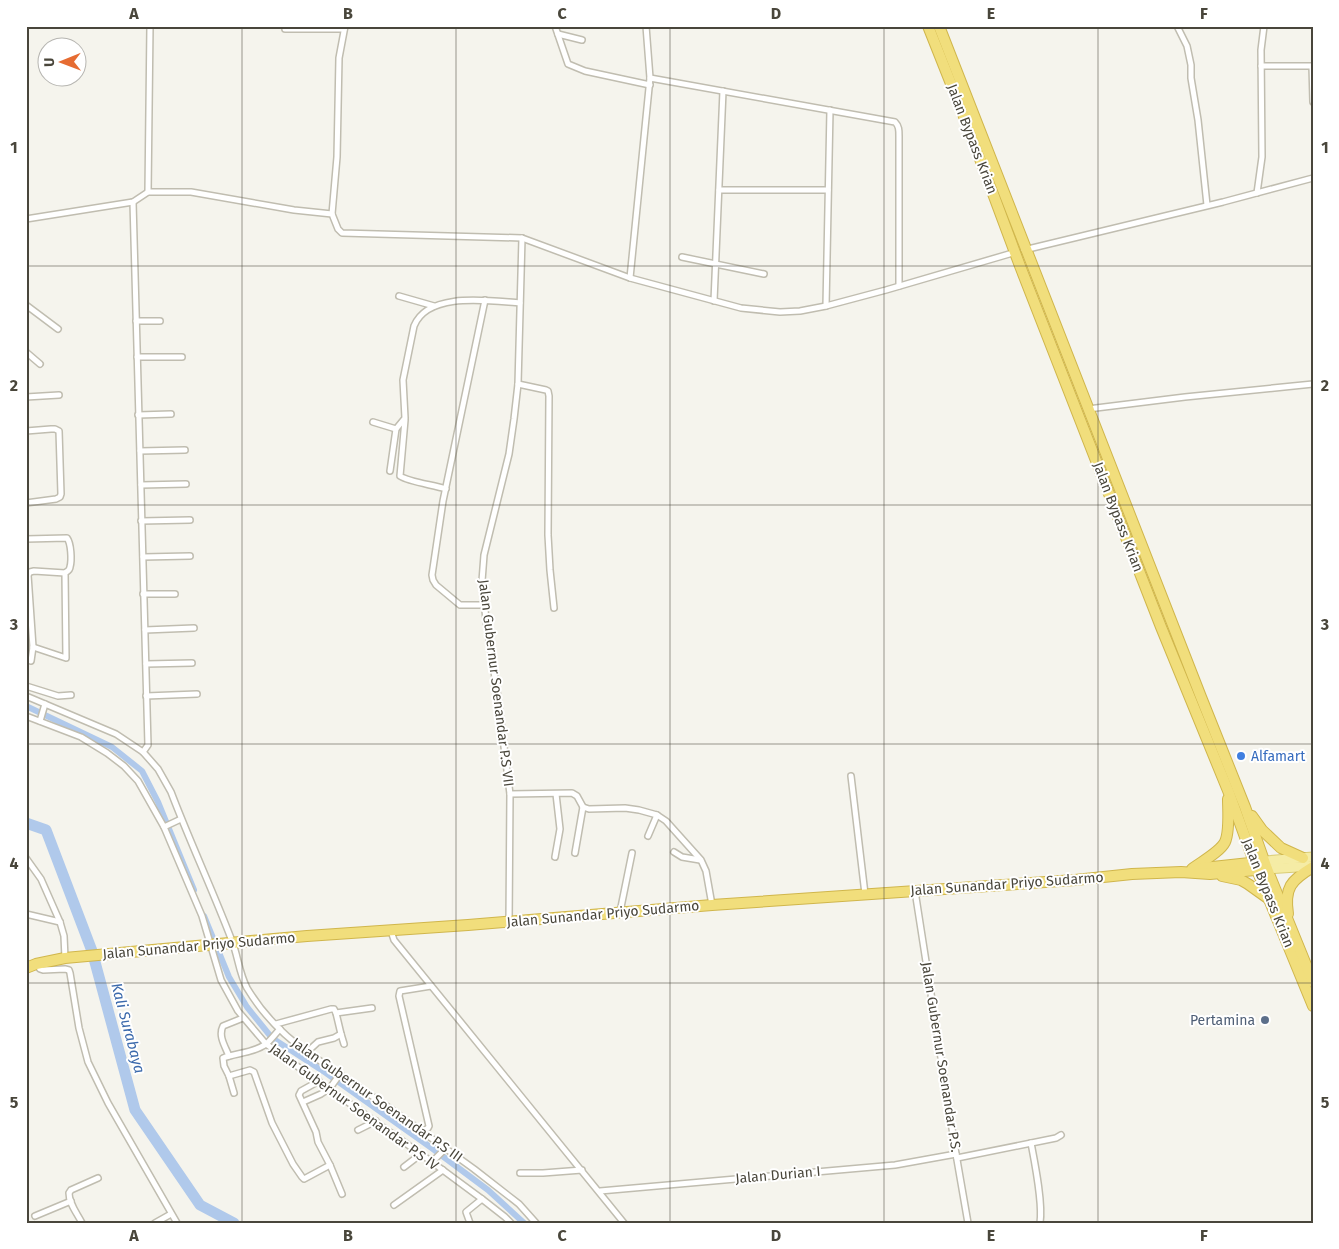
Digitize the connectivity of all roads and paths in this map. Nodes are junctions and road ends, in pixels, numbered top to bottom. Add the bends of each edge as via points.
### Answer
1 (150, 26) edge
2 (555, 26) edge
3 (646, 26) edge
4 (928, 26) edge
5 (938, 26) edge
6 (1177, 26) edge
7 (1264, 26) edge
8 (345, 27) edge
9 (285, 29) dead end
10 (558, 34) junction
11 (582, 40) dead end
12 (1261, 66) junction
13 (1312, 66) edge
14 (650, 78) junction
15 (650, 85) junction
16 (723, 91) junction
17 (1313, 102) edge
18 (830, 110) junction
19 (1313, 178) edge
20 (719, 190) junction
21 (828, 190) junction
22 (148, 192) junction
23 (1258, 193) junction
24 (133, 202) junction
25 (1207, 205) junction
26 (332, 214) junction
27 (26, 219) edge
28 (522, 238) junction
29 (1026, 249) junction
30 (1015, 252) junction
31 (682, 257) dead end
32 (716, 263) junction
33 (764, 274) dead end
34 (630, 278) junction
35 (899, 286) junction
36 (399, 296) dead end
37 (485, 300) junction
38 (714, 301) junction
39 (520, 303) junction
40 (26, 305) edge
41 (432, 305) junction
42 (826, 306) junction
43 (160, 320) dead end
44 (136, 321) junction
45 (58, 330) dead end
46 (26, 352) edge
47 (137, 357) junction
48 (182, 357) dead end
49 (40, 364) dead end
50 (518, 384) junction
51 (1313, 384) edge
52 (59, 396) dead end
53 (26, 397) edge
54 (1088, 409) junction
55 (171, 414) dead end
56 (138, 415) junction
57 (405, 418) junction
58 (373, 422) dead end
59 (396, 429) junction
60 (26, 431) edge
61 (185, 450) dead end
62 (140, 451) junction
63 (390, 471) dead end
64 (186, 484) dead end
65 (140, 485) junction
66 (446, 489) junction
67 (26, 503) edge
68 (190, 520) dead end
69 (142, 521) junction
70 (26, 539) edge
71 (190, 556) dead end
72 (142, 557) junction
73 (65, 573) junction
74 (144, 594) junction
75 (174, 594) dead end
76 (28, 603) edge
77 (484, 605) junction
78 (554, 608) dead end
79 (28, 610) edge
80 (194, 628) dead end
81 (144, 630) junction
82 (33, 647) junction
83 (32, 661) dead end
84 (192, 663) dead end
85 (146, 664) junction
86 (26, 686) edge
87 (70, 694) dead end
88 (197, 694) dead end
89 (26, 696) edge
90 (146, 696) junction
91 (45, 706) junction
92 (26, 716) edge
93 (40, 719) junction
94 (143, 752) junction
95 (851, 776) dead end
96 (1229, 793) junction
97 (510, 794) junction
98 (556, 794) junction
99 (584, 807) junction
100 (1245, 807) junction
101 (657, 816) junction
102 (179, 820) junction
103 (165, 826) junction
104 (648, 836) dead end
105 (674, 852) dead end
106 (632, 853) dead end
107 (575, 854) dead end
108 (555, 857) dead end
109 (1308, 857) edge
110 (26, 858) edge
111 (700, 860) junction
112 (1261, 865) junction
113 (1313, 866) edge
114 (1192, 869) junction
115 (1181, 872) junction
116 (1210, 874) junction
117 (915, 891) junction
118 (866, 895) junction
119 (1270, 899) junction
120 (712, 905) junction
121 (620, 913) junction
122 (26, 914) edge
123 (60, 922) junction
124 (509, 922) junction
125 (1290, 928) junction
126 (391, 930) junction
127 (231, 943) junction
128 (211, 945) junction
129 (67, 958) junction
130 (36, 964) junction
131 (26, 968) edge
132 (1313, 982) edge
133 (431, 986) junction
134 (1313, 1006) edge
135 (372, 1008) dead end
136 (336, 1013) junction
137 (243, 1018) junction
138 (276, 1024) junction
139 (278, 1032) junction
140 (341, 1034) junction
141 (267, 1043) junction
142 (344, 1044) dead end
143 (307, 1052) junction
144 (229, 1056) junction
145 (339, 1075) junction
146 (229, 1076) junction
147 (319, 1081) junction
148 (330, 1087) junction
149 (234, 1093) dead end
150 (303, 1102) junction
151 (376, 1121) junction
152 (358, 1130) dead end
153 (422, 1132) junction
154 (1061, 1135) dead end
155 (1032, 1143) junction
156 (443, 1150) junction
157 (421, 1154) junction
158 (957, 1156) junction
159 (433, 1161) junction
160 (330, 1165) junction
161 (404, 1167) dead end
162 (443, 1170) junction
163 (582, 1170) junction
164 (520, 1173) dead end
165 (98, 1178) dead end
166 (600, 1191) junction
167 (342, 1194) dead end
168 (482, 1199) junction
169 (71, 1201) junction
170 (394, 1204) dead end
171 (171, 1214) junction
172 (36, 1216) dead end
173 (82, 1223) edge
174 (155, 1223) edge
175 (176, 1223) edge
176 (470, 1223) edge
177 (511, 1223) edge
178 (536, 1223) edge
179 (624, 1223) edge
180 (968, 1223) edge
181 (1040, 1223) edge

1 - 22 street
2 - 10 street
3 - 14 street
4 - 30 highway, Jalan Bypass Krian
5 - 29 highway, Jalan Bypass Krian
6 - 25 street via 1188,46
7 - 12 street
8 - 9 street
8 - 26 street via 339,58
10 - 11 street
10 - 15 street via 568,64 572,67
12 - 13 street
12 - 23 street via 1262,157
13 - 17 street
14 - 15 street
14 - 16 street
15 - 34 street
16 - 18 street
16 - 20 street
18 - 21 street
18 - 35 street via 895,122 898,127
19 - 23 street
20 - 21 street
20 - 32 street
21 - 42 street
22 - 24 street
22 - 26 street via 190,192
23 - 25 street
24 - 27 street
24 - 44 street
25 - 29 street
26 - 28 street via 342,233
28 - 34 street
28 - 39 street, Jalan Gubernur Soenandar P.S VII
29 - 30 street
29 - 54 highway, Jalan Bypass Krian
30 - 35 street
30 - 96 highway, Jalan Bypass Krian
31 - 32 street
32 - 33 street
32 - 38 street
34 - 38 street
35 - 42 street
36 - 41 street
37 - 39 street
37 - 41 street
37 - 66 street
38 - 42 street via 780,312
39 - 50 street, Jalan Gubernur Soenandar P.S VII
40 - 45 street
41 - 57 street via 414,326 404,380
43 - 44 street
44 - 47 street
46 - 49 street
47 - 48 street
47 - 56 street
50 - 77 street, Jalan Gubernur Soenandar P.S VII via 509,454 484,555
50 - 78 street via 546,390 549,396 548,535
51 - 54 street
52 - 53 street
54 - 100 highway, Jalan Bypass Krian
55 - 56 street
56 - 62 street
57 - 59 street
57 - 66 street via 400,475
58 - 59 street
59 - 63 street
60 - 67 street via 59,431 61,494 56,499
61 - 62 street
62 - 65 street
64 - 65 street
65 - 69 street
66 - 77 street via 433,580 460,604
68 - 69 street
69 - 72 street
70 - 73 street via 68,538 70,567
71 - 72 street
72 - 74 street
73 - 76 street via 30,572
73 - 82 street via 66,658
74 - 75 street
74 - 81 street
76 - 79 street
77 - 97 street, Jalan Gubernur Soenandar P.S VII
79 - 82 street
80 - 81 street
81 - 85 street
82 - 83 street
84 - 85 street
85 - 90 street
86 - 87 street via 58,696
88 - 90 street
89 - 91 street, Jalan Gubernur Soenandar P.S III
90 - 94 street via 148,745
91 - 93 street
91 - 94 street, Jalan Gubernur Soenandar P.S III via 116,734
92 - 93 street, Jalan Gubernur Soenandar P.S IV
93 - 103 street, Jalan Gubernur Soenandar P.S IV via 81,737 124,766 138,781
94 - 102 street, Jalan Gubernur Soenandar P.S III via 158,769 171,792
95 - 118 street
96 - 112 highway, Jalan Bypass Krian
96 - 114 highway via 1225,842
97 - 98 street
97 - 124 street, Jalan Gubernur Soenandar P.S VII
98 - 99 street via 575,794
98 - 108 street via 560,829
99 - 101 street via 625,808
99 - 107 street
100 - 109 highway via 1280,848
100 - 112 highway, Jalan Bypass Krian
101 - 104 street
101 - 111 street via 666,821
102 - 103 street
102 - 127 street, Jalan Gubernur Soenandar P.S III
103 - 128 street, Jalan Gubernur Soenandar P.S IV
105 - 111 street
106 - 121 street
109 - 112 main road, Jalan Sunandar Priyo Sudarmo
110 - 123 street via 41,879
111 - 120 street via 706,871
112 - 113 main road, Jalan Sunandar Priyo Sudarmo
112 - 114 highway, Jalan Sunandar Priyo Sudarmo
112 - 116 highway, Jalan Sunandar Priyo Sudarmo
112 - 119 highway, Jalan Bypass Krian
112 - 125 highway, Jalan Bypass Krian
113 - 125 highway via 1291,885 1287,909
114 - 115 highway, Jalan Sunandar Priyo Sudarmo
115 - 116 highway, Jalan Sunandar Priyo Sudarmo
115 - 117 highway, Jalan Sunandar Priyo Sudarmo
116 - 119 highway via 1241,880
117 - 118 highway, Jalan Sunandar Priyo Sudarmo
117 - 158 street, Jalan Gubernur Soenandar P.S.
118 - 120 highway, Jalan Sunandar Priyo Sudarmo
119 - 134 highway, Jalan Bypass Krian
120 - 121 highway, Jalan Sunandar Priyo Sudarmo
121 - 124 highway, Jalan Sunandar Priyo Sudarmo
122 - 123 street
123 - 129 street
124 - 126 highway, Jalan Sunandar Priyo Sudarmo
125 - 132 highway, Jalan Bypass Krian
126 - 127 highway, Jalan Sunandar Priyo Sudarmo
126 - 133 street via 394,940
127 - 128 highway, Jalan Sunandar Priyo Sudarmo
127 - 138 street, Jalan Gubernur Soenandar P.S III via 246,986
128 - 129 highway, Jalan Sunandar Priyo Sudarmo
128 - 137 street, Jalan Gubernur Soenandar P.S IV via 221,980
129 - 130 highway, Jalan Sunandar Priyo Sudarmo
130 - 131 highway, Jalan Sunandar Priyo Sudarmo
130 - 171 street via 43,970 69,970 88,1062
133 - 153 street via 400,991 399,996 429,1126
133 - 163 street
135 - 136 street
136 - 138 street via 331,1009
136 - 140 street
137 - 141 street, Jalan Gubernur Soenandar P.S IV
137 - 144 street via 223,1026 221,1038
138 - 139 street, Jalan Gubernur Soenandar P.S III
139 - 141 street
139 - 143 street, Jalan Gubernur Soenandar P.S III
140 - 142 street
140 - 143 street via 318,1042
141 - 144 street
141 - 147 street, Jalan Gubernur Soenandar P.S IV
143 - 145 street, Jalan Gubernur Soenandar P.S III
144 - 146 street via 223,1060
145 - 148 street
145 - 153 street, Jalan Gubernur Soenandar P.S III
146 - 149 street
146 - 160 street via 250,1070 254,1072 272,1123 303,1178
147 - 148 street, Jalan Gubernur Soenandar P.S IV
147 - 150 street via 299,1093
148 - 150 street
148 - 151 street, Jalan Gubernur Soenandar P.S IV
150 - 160 street
151 - 152 street
151 - 157 street, Jalan Gubernur Soenandar P.S IV
153 - 156 street, Jalan Gubernur Soenandar P.S III
154 - 155 street, Jalan Durian I
155 - 158 street, Jalan Durian I
155 - 181 street
156 - 159 street
156 - 178 street, Jalan Gubernur Soenandar P.S III via 519,1204
157 - 159 street, Jalan Gubernur Soenandar P.S IV
157 - 161 street
158 - 166 street, Jalan Durian I via 895,1165
158 - 180 street, Jalan Gubernur Soenandar P.S.
159 - 162 street, Jalan Gubernur Soenandar P.S IV
160 - 167 street
162 - 168 street, Jalan Gubernur Soenandar P.S IV
162 - 170 street
163 - 164 street
163 - 166 street
165 - 169 street via 72,1190 69,1195
166 - 179 street
168 - 176 street via 466,1212
168 - 177 street, Jalan Gubernur Soenandar P.S IV
169 - 172 street
169 - 173 street
171 - 174 street
171 - 175 street

